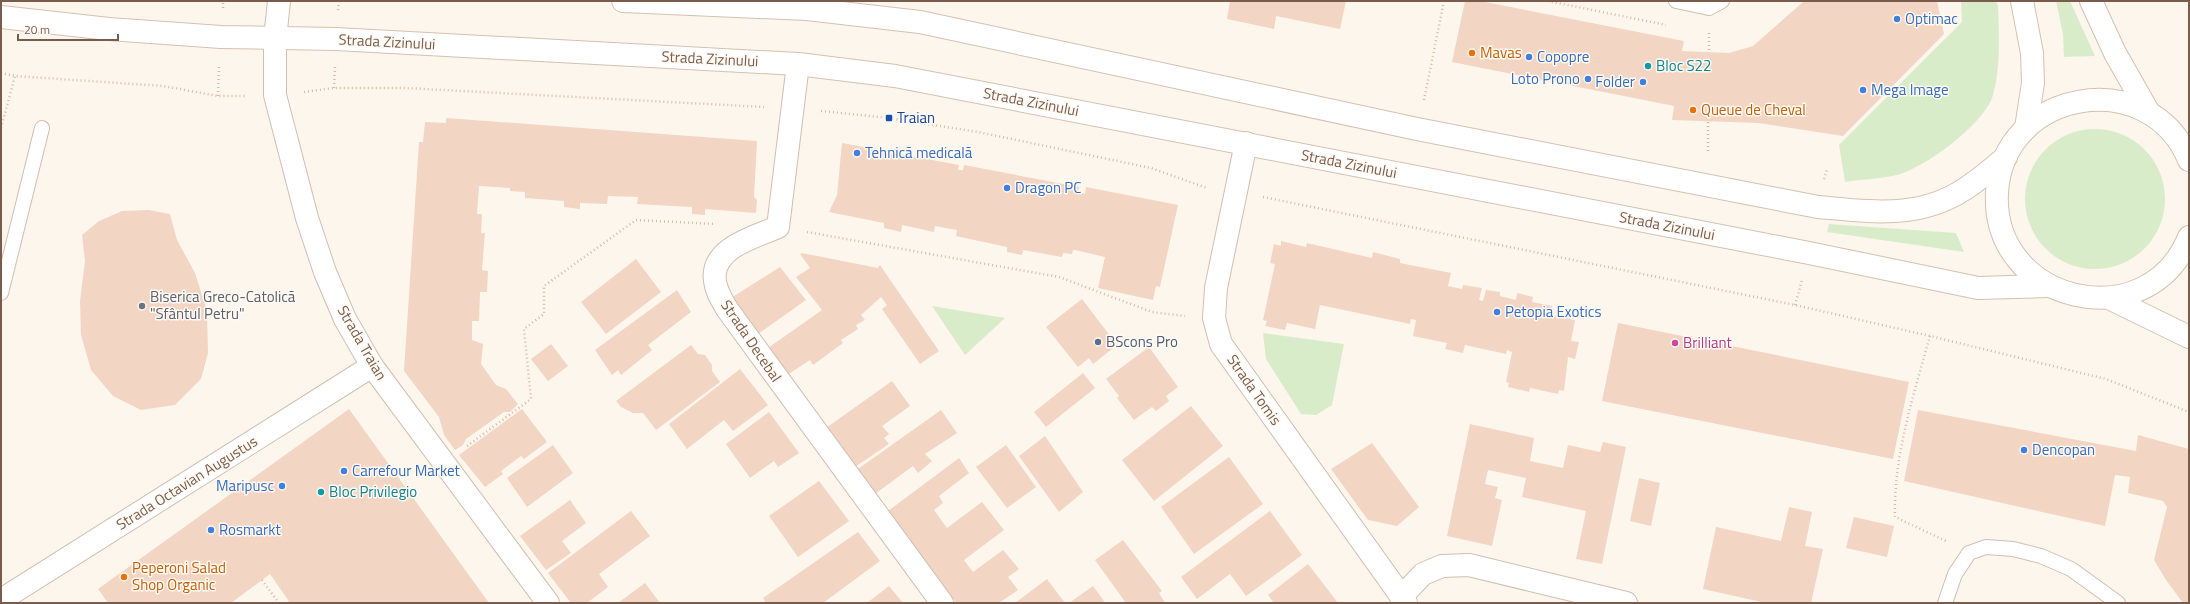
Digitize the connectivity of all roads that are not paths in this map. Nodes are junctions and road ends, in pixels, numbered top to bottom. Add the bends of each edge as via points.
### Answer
1 (278, 1) edge
2 (624, 1) edge
3 (1676, 1) edge
4 (1722, 1) edge
5 (2022, 1) edge
6 (2091, 1) edge
7 (1, 17) edge
8 (275, 39) junction
9 (798, 64) junction
10 (2149, 113) junction
11 (42, 128) dead end
12 (2026, 128) junction
13 (1246, 143) junction
14 (2006, 157) junction
15 (2189, 160) edge
16 (2189, 237) edge
17 (2047, 286) junction
18 (1, 293) edge
19 (2109, 298) junction
20 (2189, 337) edge
21 (372, 366) junction
22 (1, 600) edge
23 (1404, 600) edge
24 (548, 603) edge
25 (942, 603) edge
26 (1626, 603) edge
27 (1945, 603) edge
28 (2118, 603) edge

1 - 8 main road, Strada Traian
2 - 14 main road via 807,9 920,22 1417,129 1818,207 1871,212 1914,210 1940,202 1972,185
3 - 4 lane via 1709,8
5 - 12 main road via 2032,53 2033,83
6 - 10 main road via 2115,53
7 - 8 main road, Strada Zizinului via 108,29
8 - 9 main road, Strada Zizinului via 336,39
8 - 21 main road, Strada Traian via 275,95 296,180 325,272 345,319
9 - 13 main road, Strada Zizinului via 895,76
9 - 25 main road, Strada Decebal via 778,227 731,248 715,269 715,280 727,309
10 - 12 main road via 2125,102 2098,99 2072,101 2047,112
10 - 15 main road via 2176,137
11 - 18 lane
12 - 14 main road via 2014,141
13 - 17 main road, Strada Zizinului via 1978,288
13 - 23 main road, Strada Tomis via 1216,288 1214,318 1221,344
14 - 17 main road via 1999,174 1996,192 2001,229 2019,262
16 - 19 main road via 2176,260 2162,274 2146,286 2128,294
17 - 19 main road via 2067,294
19 - 20 main road
21 - 22 main road, Strada Octavian Augustus
21 - 24 main road, Strada Traian
23 - 26 main road via 1423,574 1442,566 1469,565
27 - 28 lane via 1955,574 1970,553 1986,547 2013,549 2041,556 2071,569

